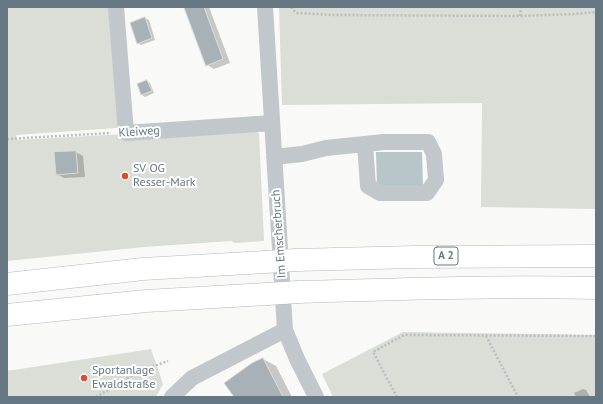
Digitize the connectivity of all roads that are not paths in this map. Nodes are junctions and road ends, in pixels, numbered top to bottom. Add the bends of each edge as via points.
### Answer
1 (116, 7) edge
2 (265, 7) edge
3 (272, 123) junction
4 (366, 144) junction
5 (274, 157) junction
6 (596, 256) edge
7 (7, 284) edge
8 (596, 288) edge
9 (7, 315) edge
10 (285, 330) junction
11 (172, 397) edge
12 (316, 397) edge

1 - 3 street, Kleiweg via 126,133
2 - 3 street, Im Emscherbruch
3 - 5 street, Im Emscherbruch
4 - 4 street via 428,142 434,154 436,180 427,193 380,193 368,186
4 - 5 street
5 - 10 street, Im Emscherbruch
6 - 7 highway, A 2, bridge via 415,256 296,260 143,269
8 - 9 highway, bridge via 416,288 298,292 146,300
10 - 11 street via 192,378
10 - 12 street, Im Emscherbruch

